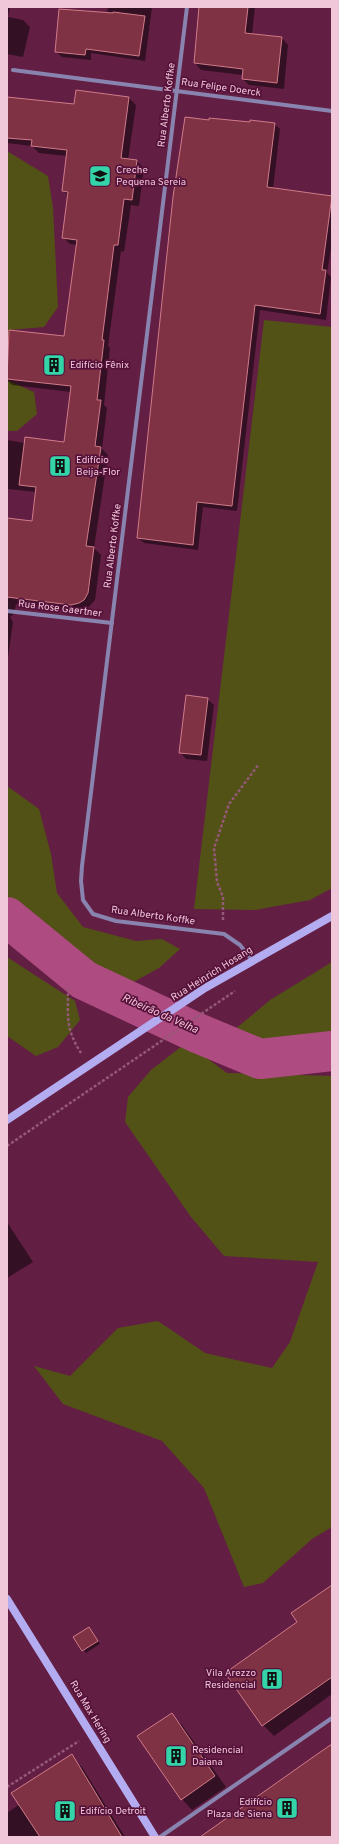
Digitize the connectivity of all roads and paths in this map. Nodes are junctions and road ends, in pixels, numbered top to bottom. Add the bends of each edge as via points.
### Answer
1 (187, 7) edge
2 (13, 70) dead end
3 (176, 90) junction
4 (332, 111) edge
5 (7, 611) edge
6 (112, 623) junction
7 (259, 764) dead end
8 (332, 916) edge
9 (224, 934) junction
10 (252, 960) junction
11 (68, 988) dead end
12 (216, 1004) dead end
13 (89, 1066) junction
14 (7, 1120) edge
15 (7, 1146) edge
16 (7, 1598) edge
17 (332, 1718) edge
18 (91, 1734) junction
19 (7, 1787) edge
20 (155, 1837) edge
21 (160, 1837) edge

1 - 3 street, Rua Alberto Koffke
2 - 3 street, Rua Felipe Doerck
3 - 4 street, Rua Felipe Doerck
3 - 6 street, Rua Alberto Koffke
5 - 6 street, Rua Rose Gaertner
6 - 9 street, Rua Alberto Koffke via 82,866 83,900 93,914 116,921
7 - 9 path via 229,804 214,848 217,882 223,897
8 - 10 main road, Rua Heinrich Hosang
9 - 10 street via 240,946
10 - 13 main road, Rua Heinrich Hosang via 205,988
11 - 13 path via 67,1024 74,1042
12 - 15 path
13 - 14 main road, Rua Heinrich Hosang
16 - 18 main road, Rua Max Hering
17 - 21 street
18 - 19 path
18 - 20 main road, Rua Max Hering

